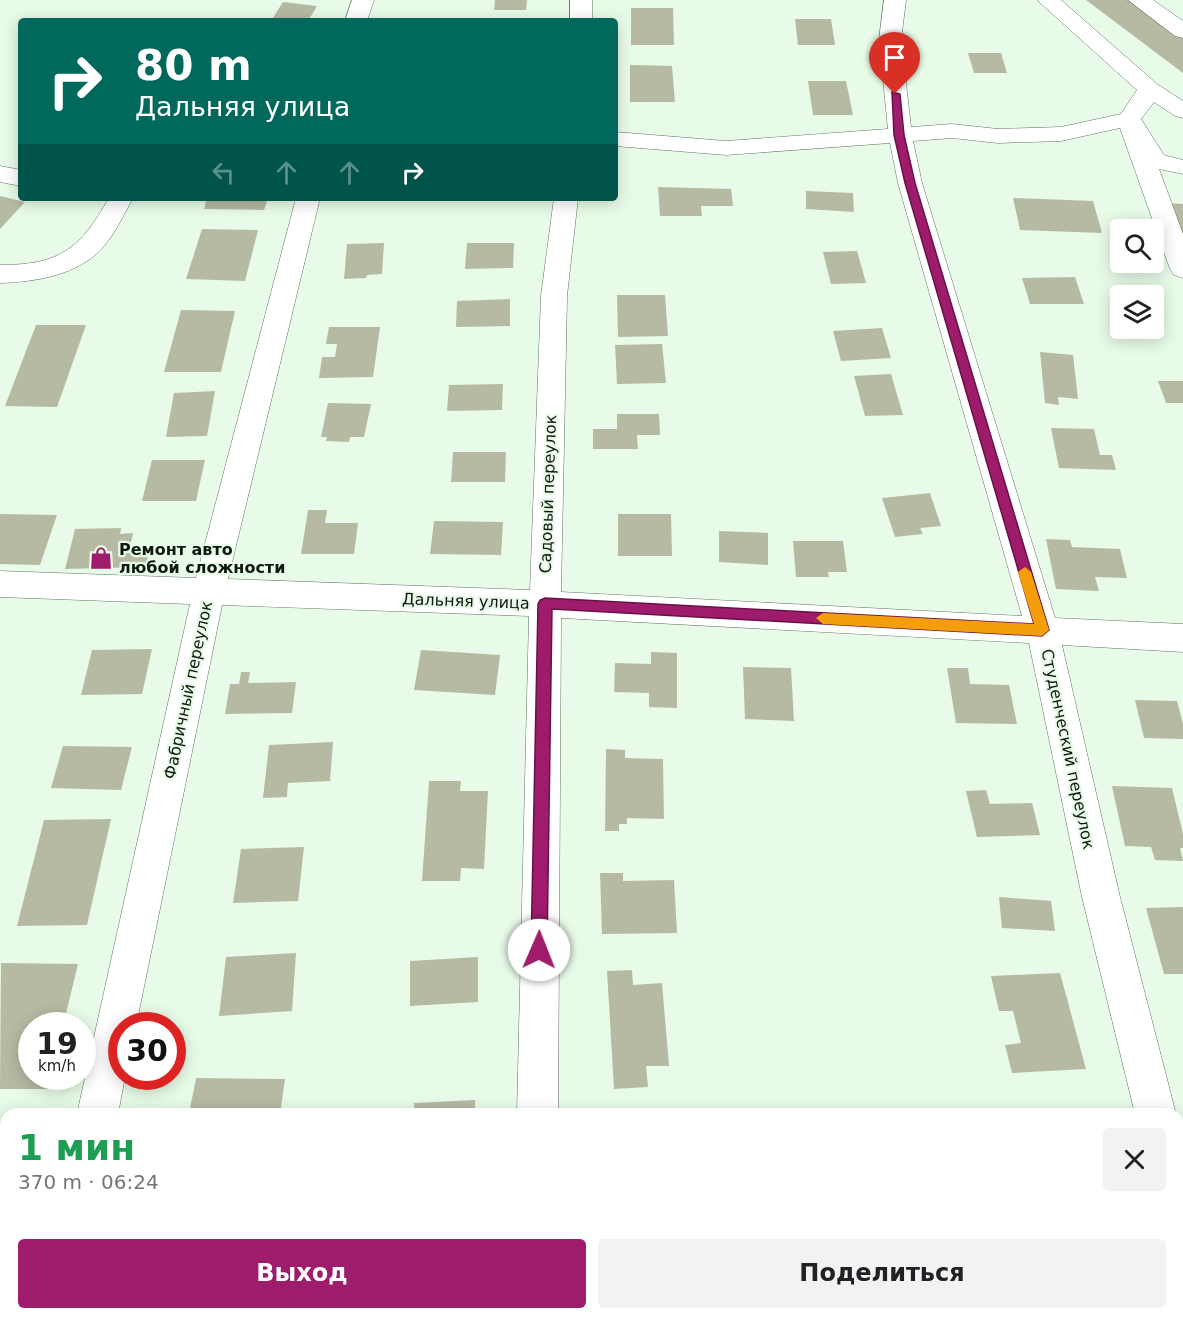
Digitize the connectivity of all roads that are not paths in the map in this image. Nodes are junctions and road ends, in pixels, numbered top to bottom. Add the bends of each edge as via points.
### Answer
1 (363, 0) edge
2 (581, 0) edge
3 (895, 0) edge
4 (1048, 0) edge
5 (1139, 0) edge
6 (357, 18) edge
7 (581, 18) edge
8 (1183, 31) edge
9 (1149, 89) junction
10 (1183, 111) edge
11 (1130, 119) junction
12 (899, 135) junction
13 (618, 139) edge
14 (1183, 167) edge
15 (0, 174) edge
16 (18, 177) edge
17 (119, 201) edge
18 (307, 201) edge
19 (566, 201) edge
20 (1183, 268) edge
21 (0, 274) edge
22 (0, 585) edge
23 (209, 591) junction
24 (545, 604) junction
25 (1042, 630) junction
26 (1183, 638) edge
27 (98, 1108) edge
28 (537, 1108) edge
29 (1154, 1108) edge

1 - 6 street
2 - 7 street
3 - 12 street, Студенческий переулок via 891,44
4 - 9 street
5 - 8 street
9 - 10 street
9 - 11 street
11 - 12 street via 1061,134 998,136 952,131
11 - 14 street via 1156,161
11 - 20 street
12 - 13 street via 726,148
12 - 25 street, Студенческий переулок
15 - 16 street
17 - 21 street via 92,245 63,263
18 - 23 street, Фабричный переулок
19 - 24 street, Садовый переулок via 554,296
22 - 23 street, Дальняя улица
23 - 24 street, Дальняя улица
23 - 27 street, Фабричный переулок
24 - 25 street, Дальняя улица
24 - 28 street, Садовый переулок
25 - 26 street, Дальняя улица
25 - 29 street, Студенческий переулок via 1101,897

